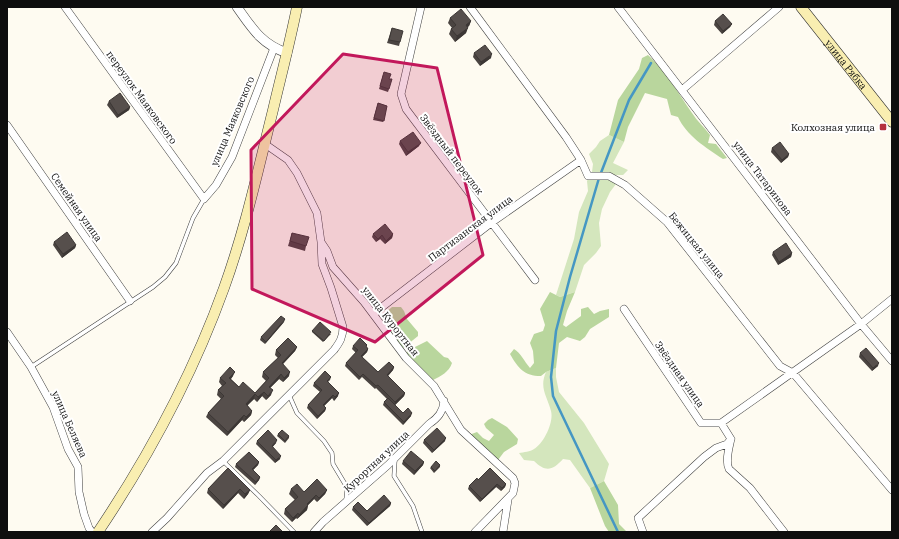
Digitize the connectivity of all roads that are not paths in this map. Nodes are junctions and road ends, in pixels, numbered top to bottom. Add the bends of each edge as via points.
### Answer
1 (65, 7) edge
2 (237, 7) edge
3 (297, 7) edge
4 (421, 7) edge
5 (470, 7) edge
6 (629, 7) edge
7 (779, 7) edge
8 (801, 7) edge
9 (620, 10) edge
10 (274, 48) junction
11 (287, 53) junction
12 (682, 90) junction
13 (892, 122) edge
14 (7, 125) edge
15 (265, 144) junction
16 (581, 160) junction
17 (204, 199) junction
18 (491, 223) junction
19 (321, 242) junction
20 (535, 280) dead end
21 (892, 299) edge
22 (130, 301) junction
23 (624, 309) dead end
24 (372, 314) junction
25 (861, 324) junction
26 (7, 332) edge
27 (892, 362) edge
28 (31, 367) junction
29 (793, 373) junction
30 (289, 395) junction
31 (444, 400) junction
32 (721, 423) junction
33 (731, 439) junction
34 (395, 457) junction
35 (223, 461) junction
36 (892, 490) edge
37 (508, 499) junction
38 (345, 503) junction
39 (92, 532) edge
40 (98, 532) edge
41 (152, 532) edge
42 (294, 532) edge
43 (314, 532) edge
44 (422, 532) edge
45 (475, 532) edge
46 (503, 532) edge
47 (643, 532) edge
48 (784, 532) edge

1 - 17 street, переулок Маяковского
2 - 10 street via 255,33
3 - 11 main road
4 - 18 street, Звёздный переулок via 401,94 406,109
5 - 16 street, Бежицкая улица
6 - 9 street
7 - 12 street
8 - 13 main road, улица Рябка
9 - 12 street, улица Татаринова
10 - 11 street
10 - 17 street, улица Маяковского via 232,157 216,185
11 - 15 main road
12 - 25 street, улица Татаринова
14 - 22 street, Семейная улица
15 - 19 street, улица Курортная via 288,160 297,173 317,213
15 - 40 main road via 238,248 209,326 162,425
16 - 18 street, Партизанская улица
16 - 29 street, Бежицкая улица via 588,176 609,176 625,185 667,222 780,366
17 - 22 lane via 193,218 176,264 165,277
18 - 20 street, Звёздный переулок
18 - 24 street, Партизанская улица
19 - 24 street, улица Курортная via 333,267
19 - 30 street via 322,264 332,288 343,332 334,350
21 - 25 street
22 - 28 lane
23 - 32 street, Звёздная улица via 701,423
24 - 31 street, улица Курортная via 406,358
25 - 27 street, улица Татаринова
25 - 29 street
26 - 28 street, улица Беляева
28 - 39 street, улица Беляева via 53,407 68,449 78,467 82,506
29 - 32 street
29 - 36 street, Бежицкая улица
30 - 35 street
30 - 38 lane via 297,413 332,453 333,464 347,490
31 - 34 street, Курортная улица via 443,408 436,419
31 - 37 street, улица Курортная via 461,430 513,478 513,493
32 - 33 street
33 - 47 street via 704,457 638,518
33 - 48 street via 727,466 750,488
34 - 38 street, Курортная улица
34 - 44 lane via 394,476 413,506
35 - 41 street via 207,473
35 - 42 lane
37 - 45 street
37 - 46 street
38 - 43 street, Курортная улица

